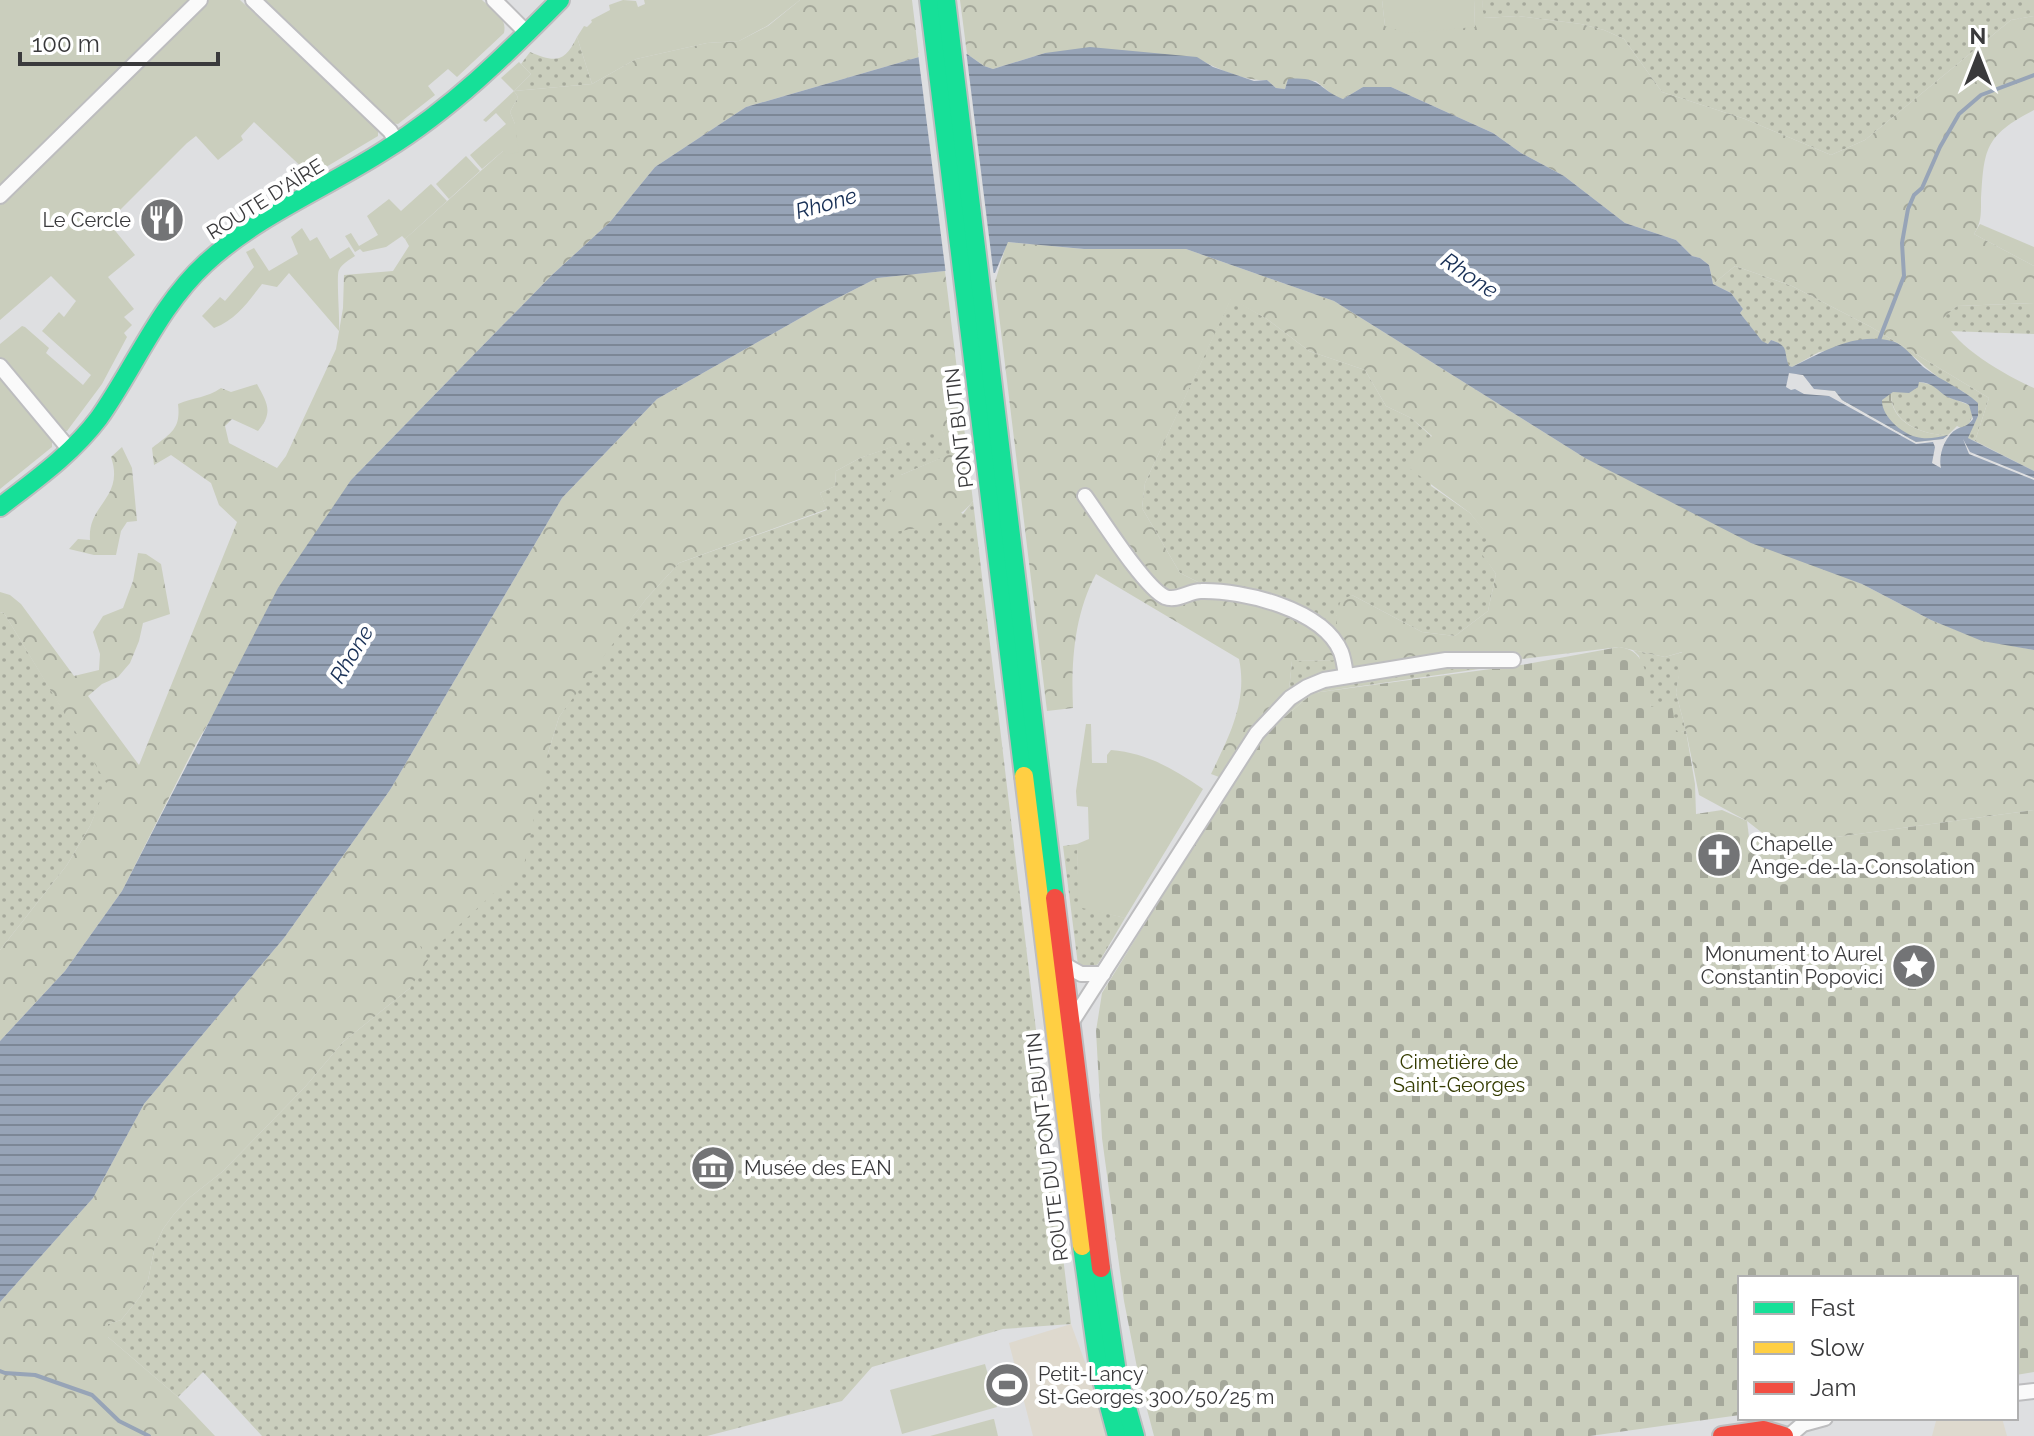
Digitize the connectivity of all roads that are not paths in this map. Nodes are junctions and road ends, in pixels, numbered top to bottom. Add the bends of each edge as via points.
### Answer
1 (200, 0) edge
2 (253, 0) edge
3 (494, 0) edge
4 (560, 0) edge
5 (929, 0) edge
6 (946, 0) edge
7 (528, 34) junction
8 (397, 142) junction
9 (0, 196) edge
10 (0, 366) edge
11 (70, 450) junction
12 (1085, 496) dead end
13 (0, 507) edge
14 (1513, 660) dead end
15 (1346, 676) junction
16 (1041, 849) junction
17 (1065, 965) junction
18 (1103, 974) junction
19 (1071, 1023) junction
20 (1818, 1420) edge
21 (1117, 1436) edge
22 (1135, 1436) edge
23 (1722, 1436) edge
24 (1786, 1436) edge

1 - 9 street
2 - 8 street
3 - 7 street
4 - 7 main road, ROUTE D'AÏRE
5 - 16 main road, PONT BUTIN
6 - 16 main road, PONT BUTIN
7 - 8 main road, ROUTE D'AÏRE via 459,97
8 - 11 main road, ROUTE D'AÏRE via 207,262 167,306 97,420
10 - 11 street
11 - 13 main road, ROUTE D'AÏRE
12 - 15 street via 1164,597 1202,591 1278,603 1331,638 1341,652
14 - 15 street, ROUTE DU PONT-BUTIN via 1446,660
15 - 18 street, ROUTE DU PONT-BUTIN via 1307,687 1264,722
16 - 17 main road, ROUTE DU PONT-BUTIN
16 - 21 main road, ROUTE DU PONT-BUTIN via 1092,1328
17 - 18 street via 1081,974
17 - 19 main road, ROUTE DU PONT-BUTIN
18 - 19 street, ROUTE DU PONT-BUTIN
19 - 22 main road, ROUTE DU PONT-BUTIN via 1110,1337
20 - 24 street
23 - 24 main road via 1764,1430

